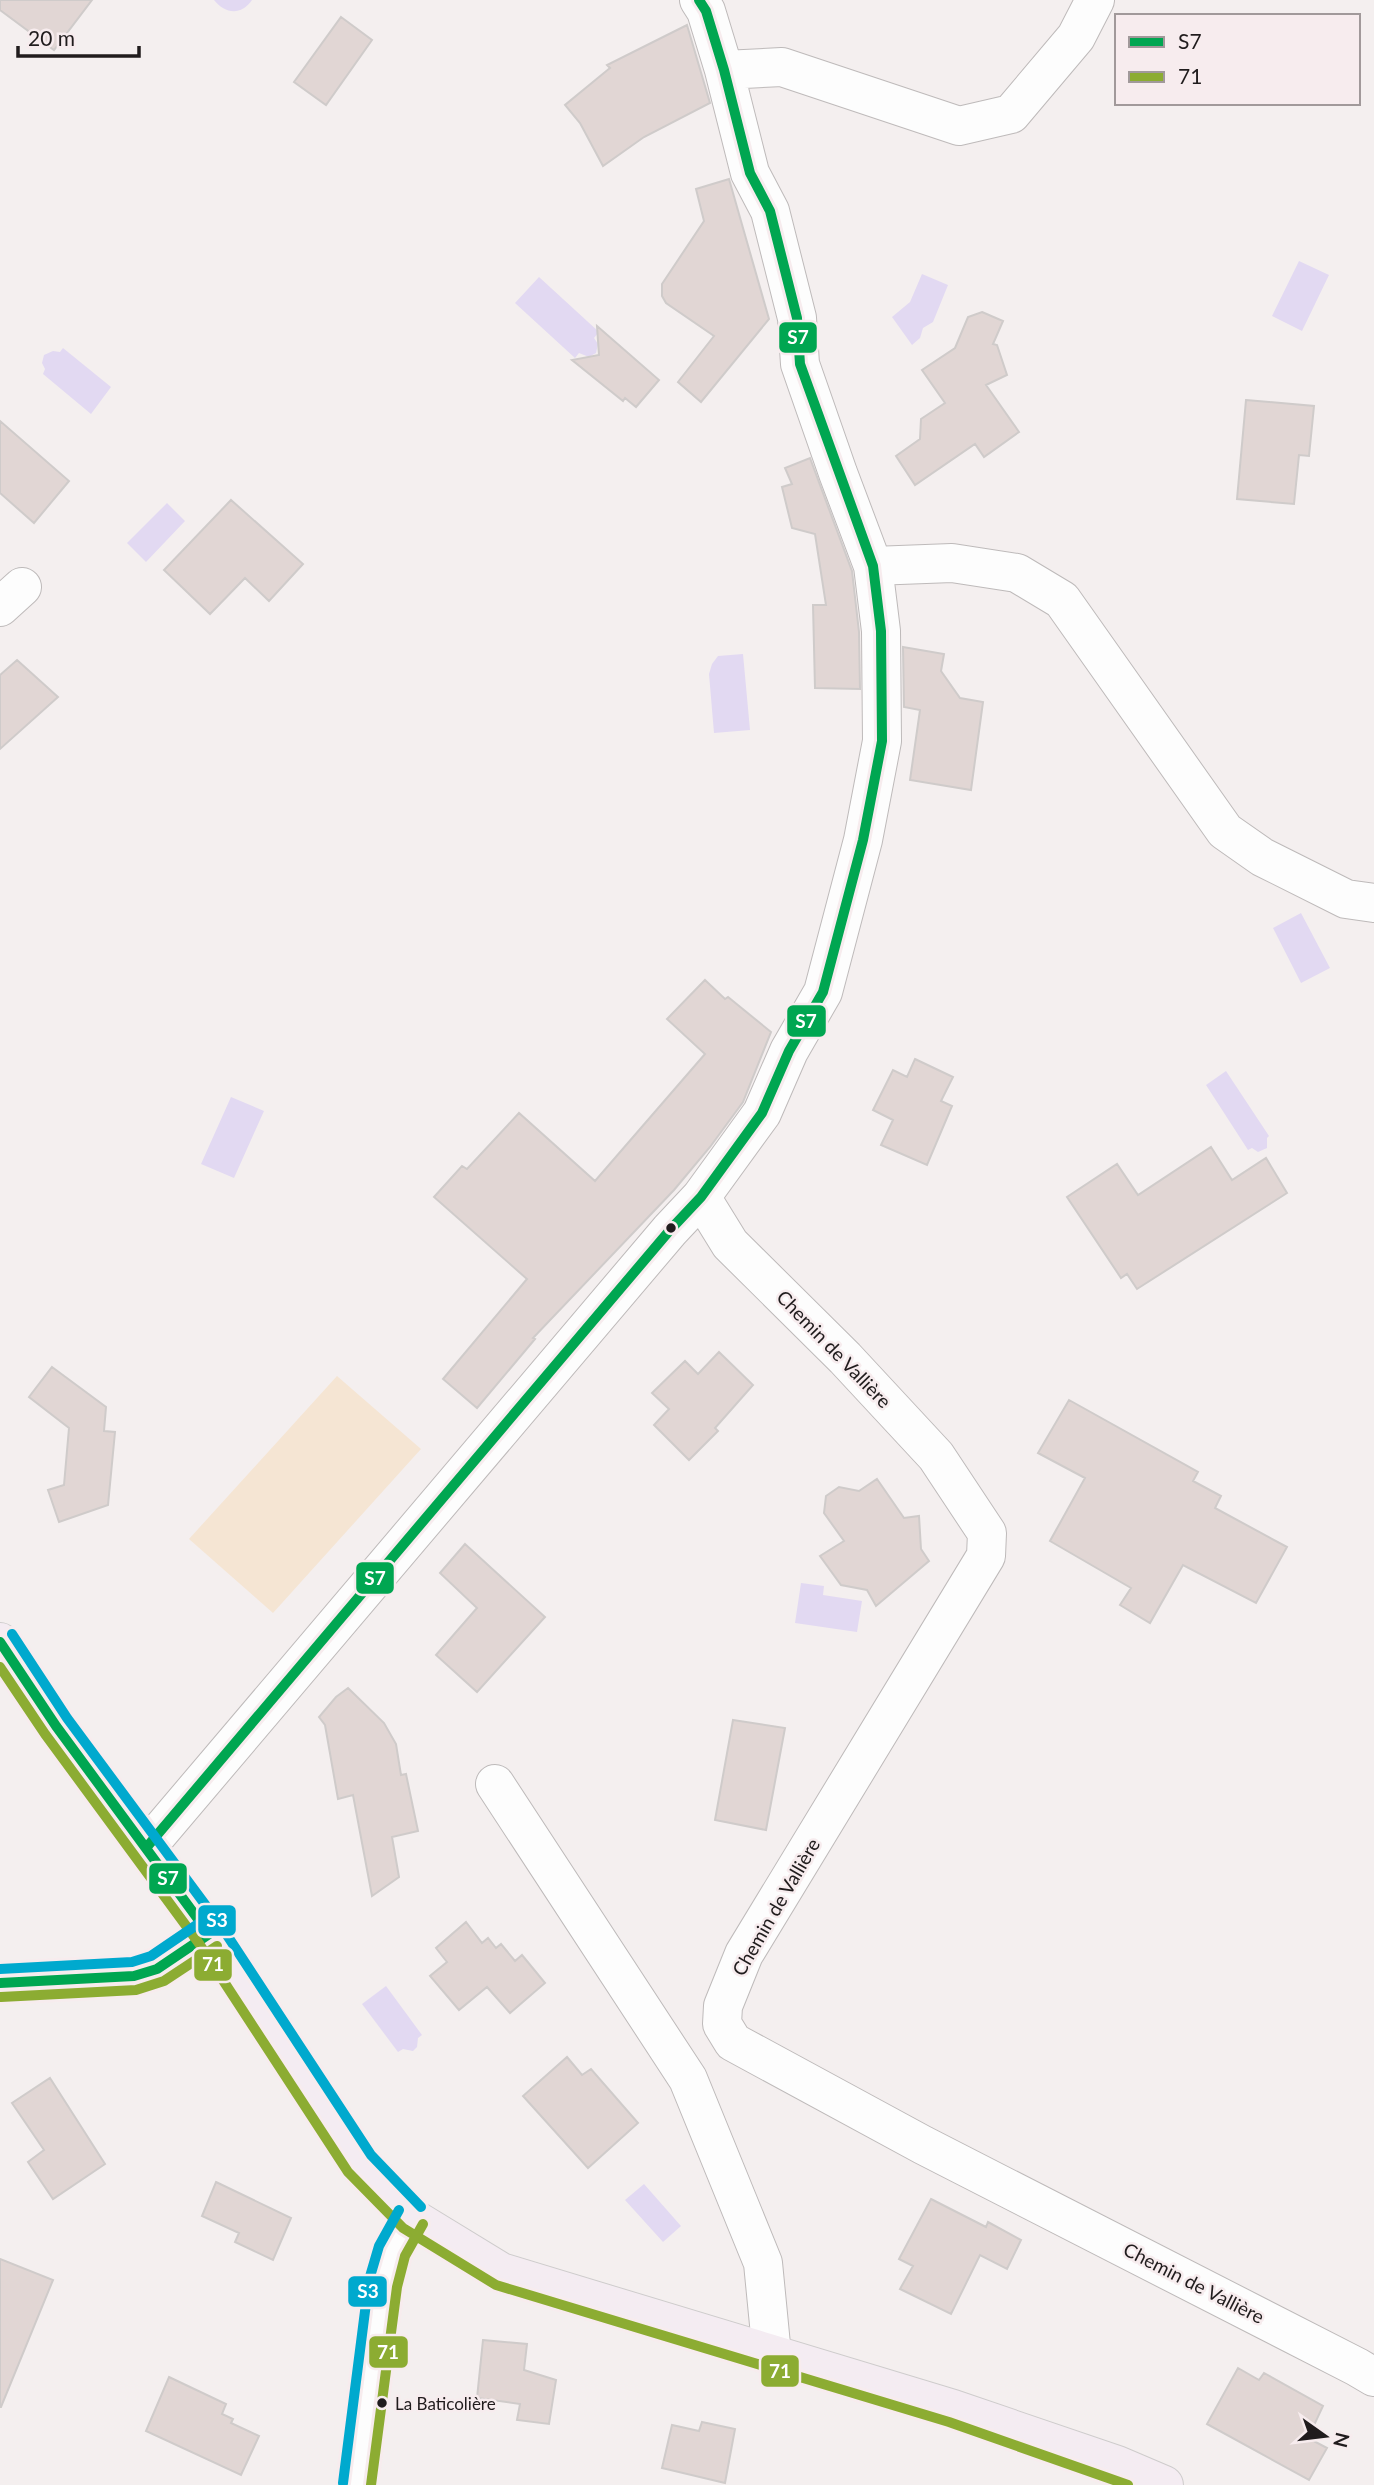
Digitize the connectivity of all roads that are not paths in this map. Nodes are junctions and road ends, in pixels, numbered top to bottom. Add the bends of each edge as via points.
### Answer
1 (699, 0) edge
2 (1095, 0) edge
3 (724, 70) junction
4 (873, 566) junction
5 (1374, 903) edge
6 (701, 1197) junction
7 (0, 1642) edge
8 (495, 1784) dead end
9 (146, 1848) junction
10 (209, 1934) junction
11 (0, 1983) edge
12 (411, 2217) junction
13 (772, 2355) junction
14 (1374, 2377) edge
15 (357, 2485) edge
16 (1164, 2485) edge

1 - 3 street
2 - 3 street via 1076,37 1011,114 959,126 782,67
3 - 4 street via 750,173 770,211 797,318 800,364
4 - 5 street via 953,562 1017,573 1062,600 1225,831 1262,857 1346,899
4 - 6 street via 881,631 883,741 823,992 789,1051 762,1113
6 - 9 street
6 - 14 street, Chemin de Vallière via 730,1244 936,1456 987,1533 986,1556 744,1954 723,2006 722,2024 733,2042 923,2145
7 - 9 main road
8 - 13 street via 688,2079 763,2263
9 - 10 main road
10 - 11 street via 157,1969 134,1976
10 - 12 main road via 360,2164
12 - 13 main road via 501,2272
12 - 15 street via 392,2251 383,2284
13 - 16 main road via 953,2409

